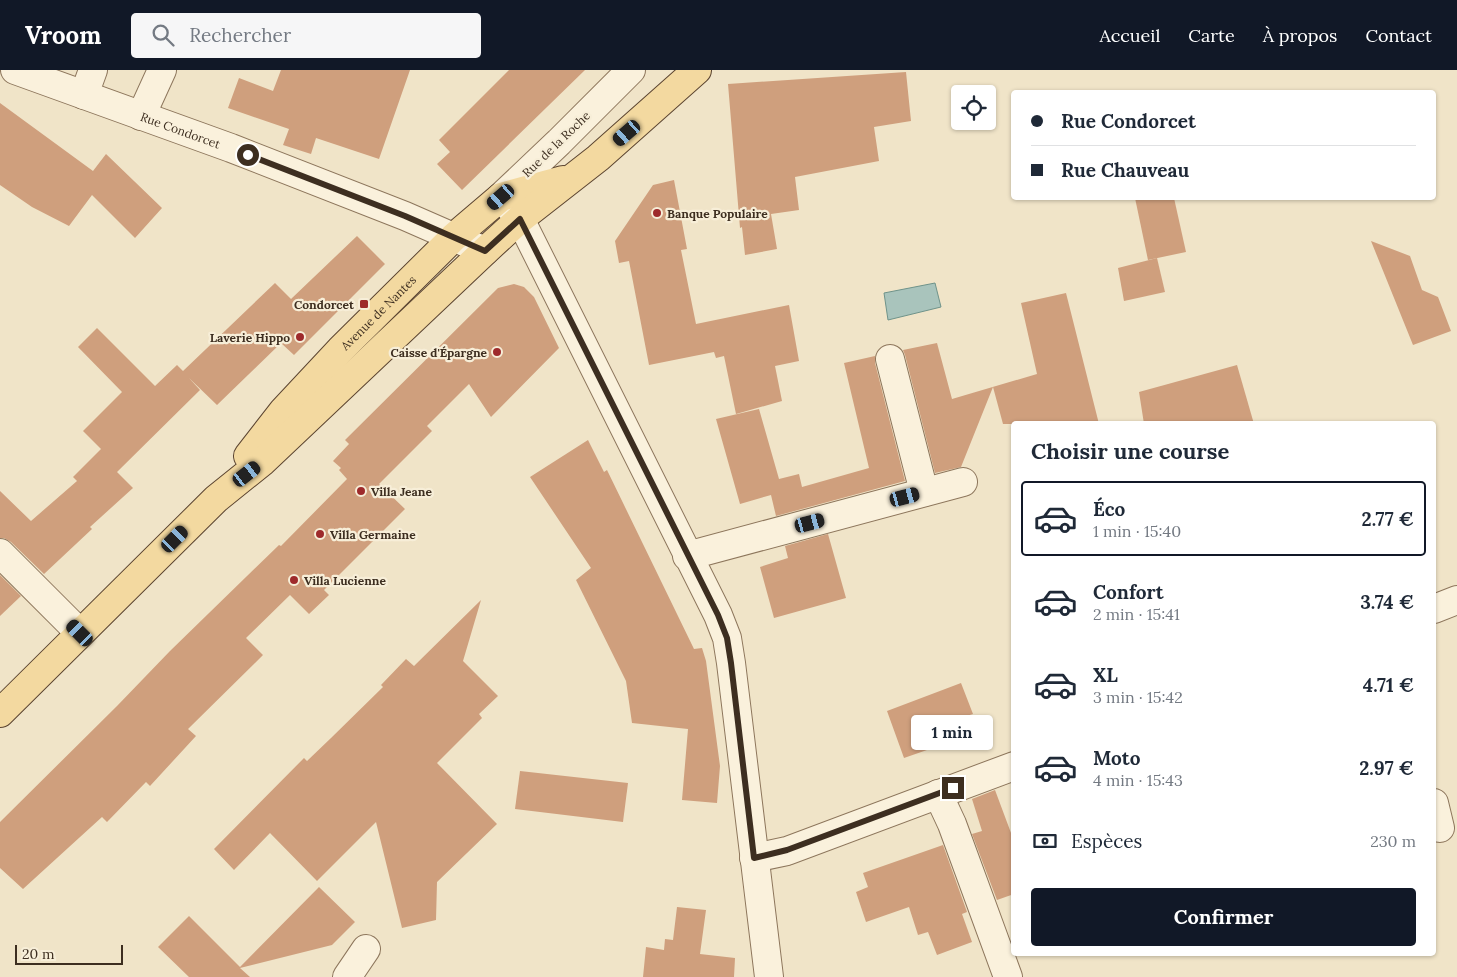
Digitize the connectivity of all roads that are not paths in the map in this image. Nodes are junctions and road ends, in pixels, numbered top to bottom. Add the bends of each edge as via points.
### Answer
1 (15, 70) edge
2 (162, 70) edge
3 (631, 70) edge
4 (698, 70) edge
5 (88, 82) edge
6 (141, 116) junction
7 (577, 176) junction
8 (501, 197) junction
9 (520, 219) junction
10 (454, 237) junction
11 (485, 251) junction
12 (890, 359) dead end
13 (963, 482) dead end
14 (924, 492) junction
15 (216, 499) junction
16 (0, 553) edge
17 (687, 556) junction
18 (1457, 600) edge
19 (1436, 608) edge
20 (80, 633) junction
21 (0, 713) edge
22 (1011, 767) edge
23 (938, 794) junction
24 (754, 858) junction
25 (366, 949) dead end
26 (347, 977) edge
27 (770, 977) edge
28 (1008, 977) edge

1 - 5 street, Rue Condorcet
2 - 6 street
3 - 8 street, Rue de la Roche
4 - 7 main road, Avenue de Nantes
5 - 6 street, Rue Condorcet
6 - 10 street, Rue Condorcet via 366,200
7 - 8 main road, Avenue de Nantes
7 - 9 main road, Avenue de Nantes
8 - 9 street
8 - 10 main road, Avenue de Nantes
9 - 11 main road, Avenue de Nantes
9 - 17 street
10 - 11 street, Rue Condorcet
10 - 15 main road, Avenue de Nantes via 283,411
11 - 15 main road, Avenue de Nantes via 262,462
12 - 14 street
13 - 14 street
14 - 17 street
15 - 20 main road, Avenue de Nantes
16 - 20 street
17 - 24 street via 727,638
18 - 19 street
20 - 21 main road, Avenue de Nantes
22 - 23 street
23 - 24 street via 787,850
23 - 28 street
24 - 27 street
25 - 26 street

